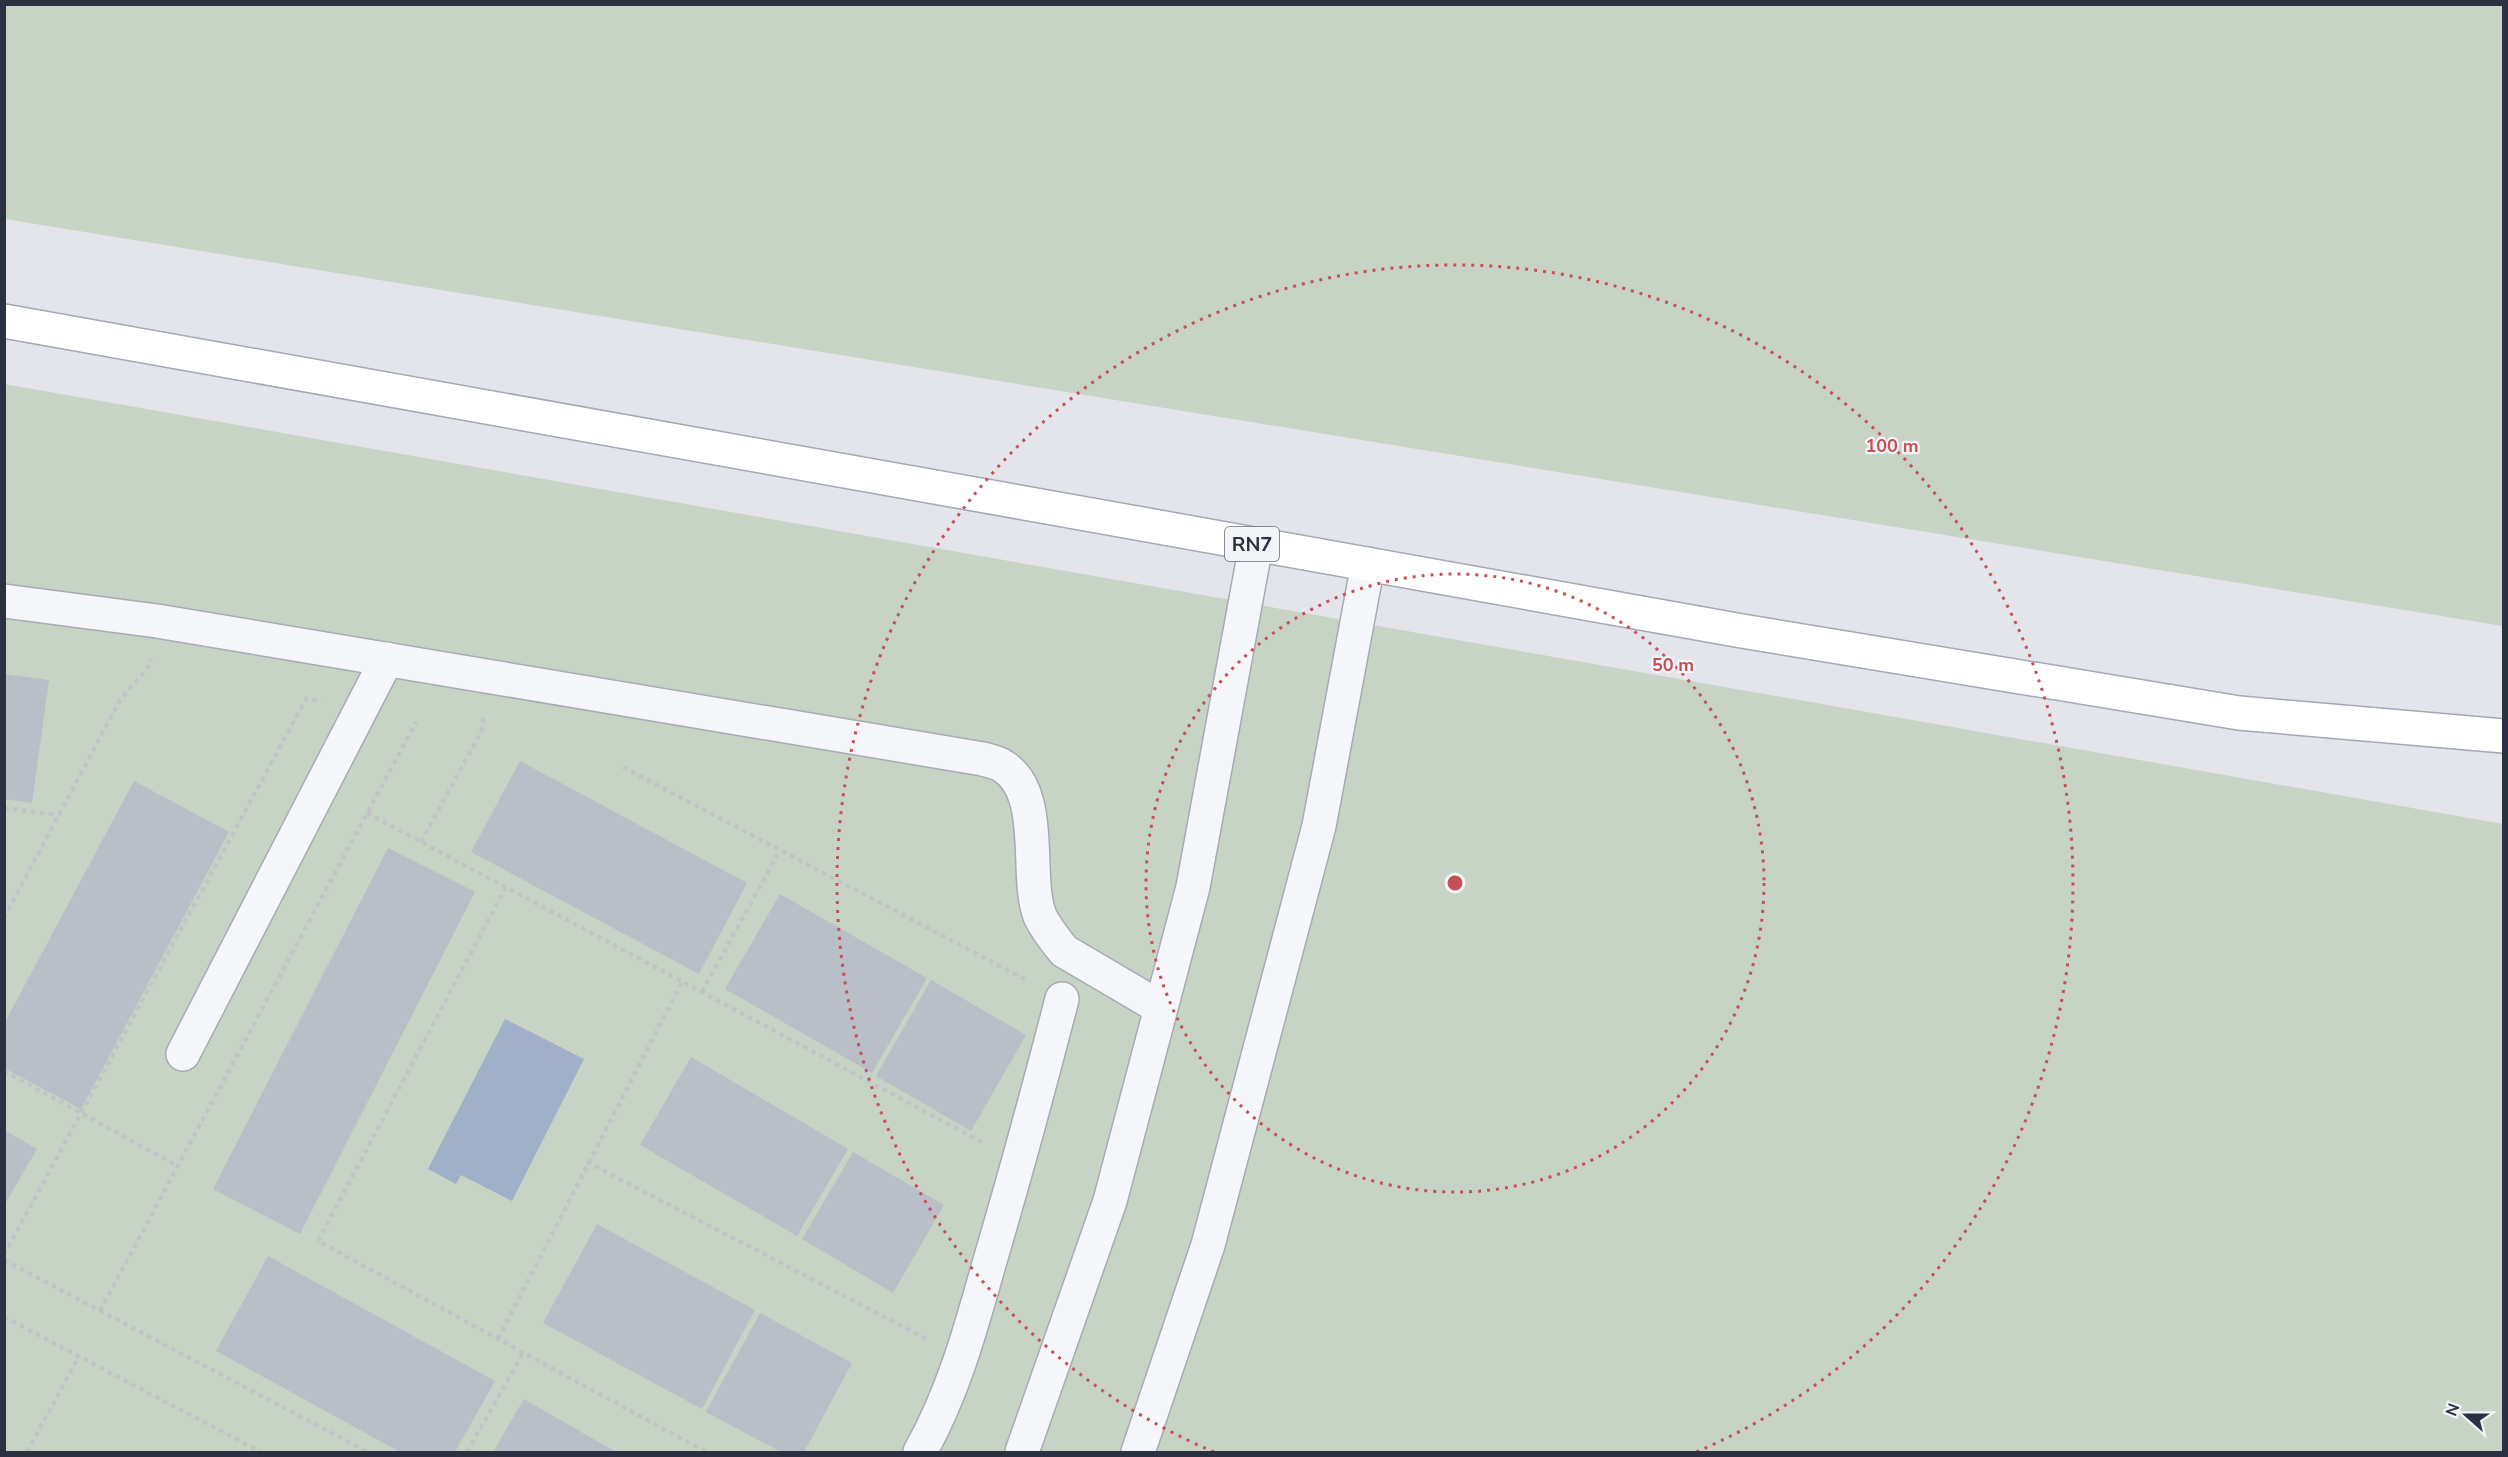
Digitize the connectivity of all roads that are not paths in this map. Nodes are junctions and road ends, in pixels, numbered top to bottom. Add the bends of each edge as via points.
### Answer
1 (4, 321) edge
2 (1256, 545) junction
3 (1368, 564) junction
4 (4, 601) edge
5 (387, 659) junction
6 (2504, 736) edge
7 (1062, 999) road end
8 (1161, 1008) junction
9 (183, 1054) dead end
10 (920, 1452) edge
11 (1022, 1452) edge
12 (1138, 1452) edge

1 - 2 main road, RN7
2 - 3 main road, RN7
2 - 8 street via 1193,887
3 - 6 main road, RN7 via 2239,713
3 - 12 street via 1319,826 1208,1245
4 - 5 street via 157,621
5 - 8 street via 1002,765 1018,783 1031,813 1035,889 1040,916 1052,936 1064,951
5 - 9 street
7 - 10 street via 962,1357
8 - 11 street via 1110,1201

